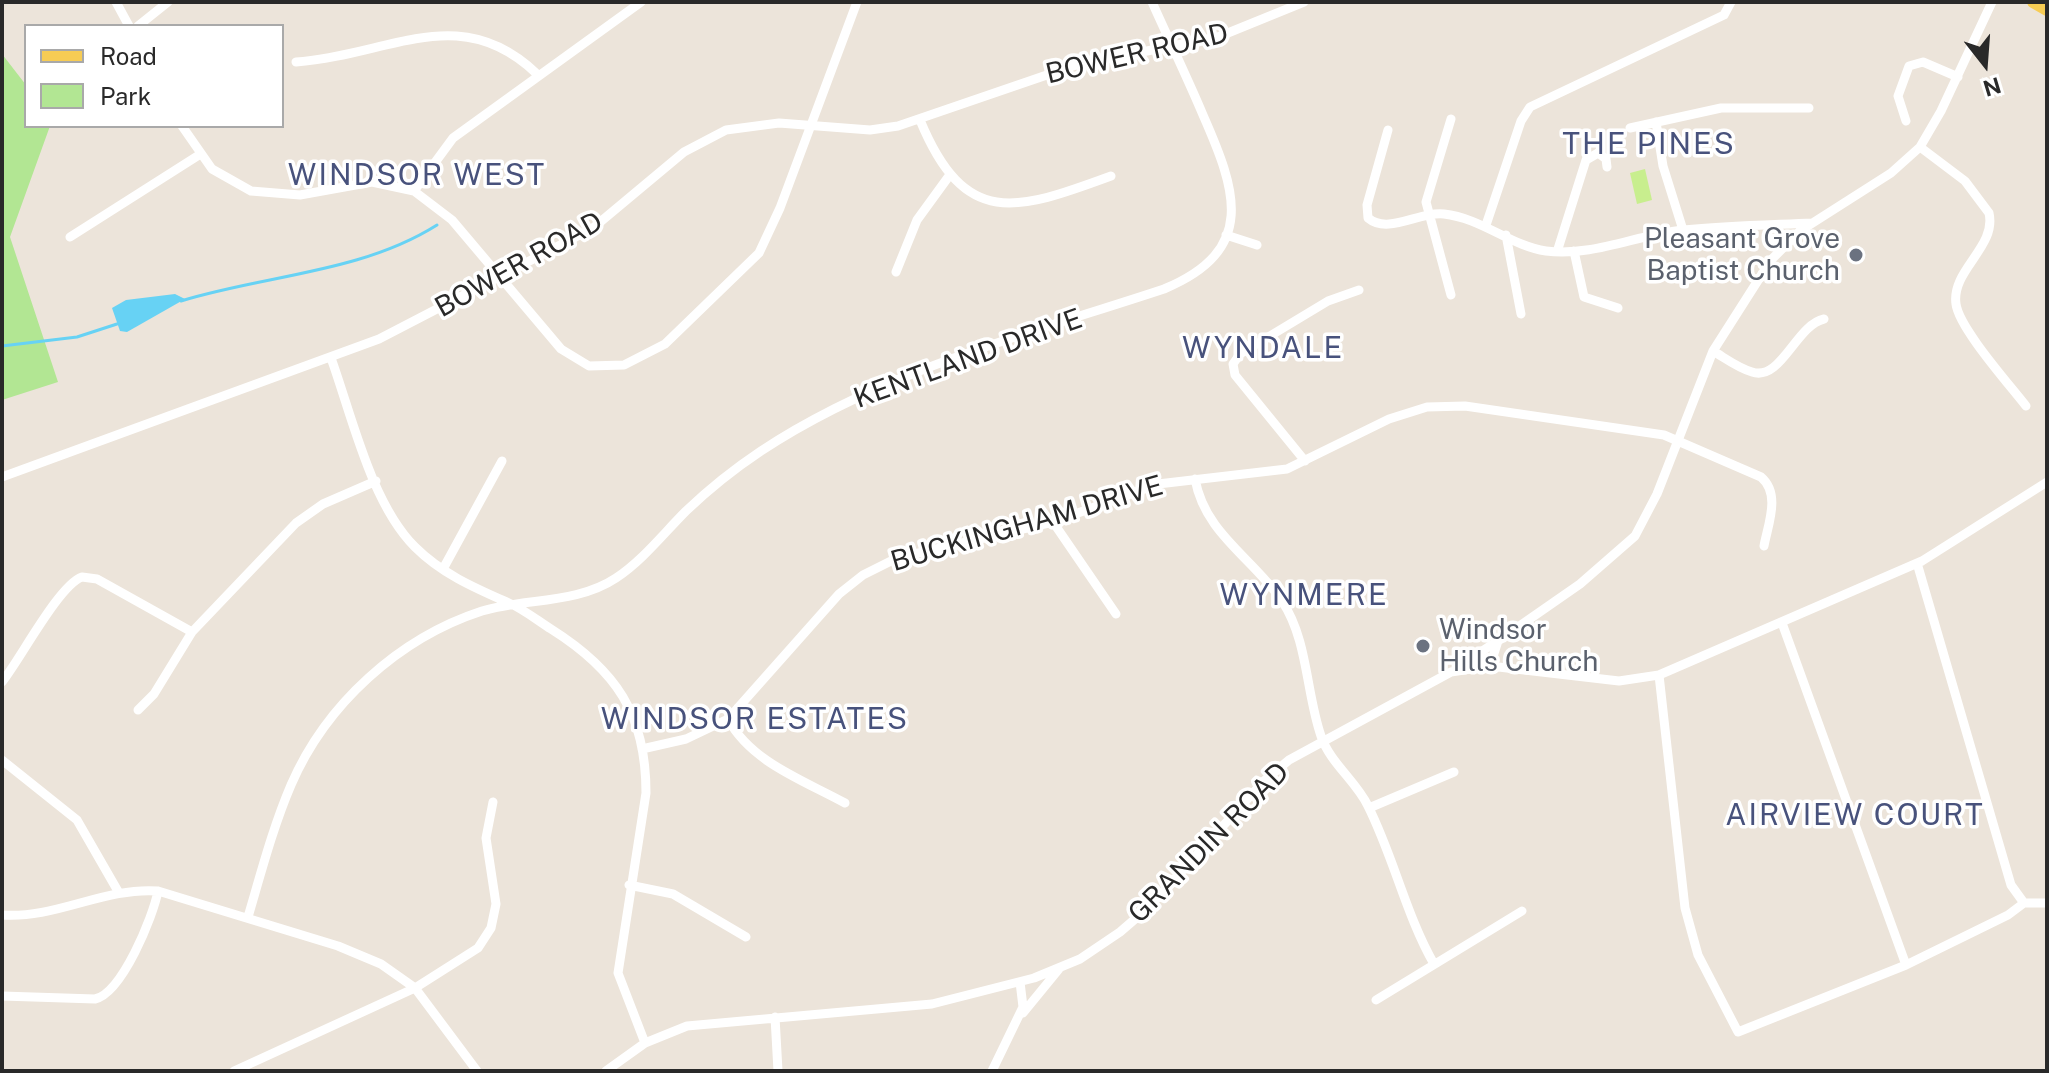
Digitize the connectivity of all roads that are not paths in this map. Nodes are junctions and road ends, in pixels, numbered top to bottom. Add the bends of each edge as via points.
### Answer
1 (116, 2) edge
2 (168, 2) edge
3 (857, 2) edge
4 (1152, 2) edge
5 (1304, 2) edge
6 (1731, 2) edge
7 (1992, 2) edge
8 (2033, 2) edge
9 (636, 3) edge
10 (2047, 10) edge
11 (128, 24) edge
12 (140, 24) edge
13 (1172, 47) junction
14 (296, 62) dead end
15 (537, 74) junction
16 (1958, 77) junction
17 (1809, 108) dead end
18 (1451, 119) dead end
19 (920, 120) junction
20 (1906, 121) dead end
21 (1656, 122) junction
22 (812, 125) junction
23 (183, 128) edge
24 (1630, 128) dead end
25 (1388, 130) dead end
26 (1920, 147) junction
27 (199, 155) junction
28 (1607, 167) dead end
29 (949, 176) junction
30 (1111, 176) dead end
31 (414, 191) junction
32 (1427, 214) junction
33 (1812, 223) junction
34 (1486, 225) junction
35 (1683, 230) junction
36 (1226, 235) junction
37 (1506, 235) junction
38 (70, 237) dead end
39 (1257, 245) dead end
40 (1574, 251) junction
41 (1557, 252) junction
42 (896, 272) dead end
43 (501, 276) junction
44 (1359, 290) dead end
45 (1451, 295) dead end
46 (1618, 308) dead end
47 (1521, 314) dead end
48 (1824, 319) dead end
49 (1713, 351) junction
50 (331, 358) junction
51 (2026, 406) dead end
52 (1676, 440) junction
53 (502, 461) dead end
54 (1305, 461) junction
55 (2, 477) edge
56 (1195, 479) junction
57 (376, 481) junction
58 (2047, 482) edge
59 (1053, 522) junction
60 (1764, 546) dead end
61 (1917, 563) junction
62 (443, 569) junction
63 (509, 603) junction
64 (1116, 614) dead end
65 (1782, 623) junction
66 (192, 632) junction
67 (1502, 638) junction
68 (1490, 666) junction
69 (1451, 672) junction
70 (1659, 675) junction
71 (2, 682) edge
72 (138, 710) dead end
73 (728, 719) junction
74 (1322, 740) junction
75 (642, 749) junction
76 (2, 760) edge
77 (1454, 772) dead end
78 (493, 802) dead end
79 (845, 803) dead end
80 (1369, 808) junction
81 (629, 885) junction
82 (158, 891) junction
83 (119, 893) junction
84 (2024, 903) junction
85 (2047, 903) edge
86 (1522, 911) dead end
87 (2, 915) edge
88 (248, 917) junction
89 (746, 937) dead end
90 (1434, 964) junction
91 (1906, 965) junction
92 (1059, 968) junction
93 (1020, 982) junction
94 (415, 988) junction
95 (2, 996) edge
96 (1376, 1000) dead end
97 (1020, 1016) junction
98 (775, 1017) junction
99 (645, 1043) junction
100 (234, 1071) edge
101 (477, 1071) edge
102 (606, 1071) edge
103 (778, 1071) edge
104 (992, 1071) edge

1 - 11 street
2 - 12 street
3 - 22 street
4 - 13 street
5 - 13 street, BOWER ROAD via 1240,30
6 - 34 street via 1724,15 1530,107
7 - 16 street
8 - 10 main road
9 - 15 street
13 - 19 street, BOWER ROAD via 1076,65
13 - 36 street via 1227,169 1232,196
14 - 15 street via 344,56 419,30 452,25 503,41
15 - 31 street via 453,138
16 - 20 street via 1923,62 1909,66 1898,96
16 - 26 street
17 - 21 street via 1738,106
18 - 32 street via 1428,193
19 - 22 street, BOWER ROAD via 870,130
19 - 29 street
21 - 24 street
21 - 35 street
22 - 43 street, BOWER ROAD via 754,123 709,137 593,228
22 - 43 street via 759,253 665,344 638,361 603,367 576,359 561,349
23 - 27 street
25 - 32 street via 1368,218 1388,224
26 - 33 street via 1891,173
26 - 51 street via 1965,181 1989,213 1988,234 1959,284 1956,304 1963,323
27 - 31 street via 234,184 267,195 300,195 372,182
27 - 38 street
28 - 41 street via 1598,153 1586,160
29 - 30 street via 978,197 1013,204 1050,198
29 - 42 street via 917,220
31 - 43 street via 452,220
32 - 34 street
32 - 45 street via 1436,227
33 - 35 street
33 - 49 street via 1771,260
34 - 37 street
35 - 40 street
36 - 39 street
36 - 63 street, KENTLAND DRIVE via 1213,256 1181,282 907,376 824,414 737,468 614,579 573,596
37 - 41 street
37 - 47 street
40 - 41 street
40 - 46 street via 1584,297
43 - 50 street, BOWER ROAD via 403,328
44 - 54 street via 1328,301 1240,354 1233,364 1235,375
48 - 49 street via 1808,326 1767,372 1752,373
49 - 52 street
50 - 55 street, BOWER ROAD
50 - 57 street
52 - 54 street, BUCKINGHAM DRIVE via 1465,406 1427,407 1389,419
52 - 60 street, BUCKINGHAM DRIVE via 1765,480 1772,504
52 - 67 street via 1635,536 1580,584
53 - 62 street
54 - 56 street, BUCKINGHAM DRIVE via 1287,469
56 - 59 street, BUCKINGHAM DRIVE via 1137,489
56 - 74 street via 1210,521 1283,602
57 - 62 street via 403,533
57 - 66 street via 323,504 296,523
58 - 61 street
59 - 64 street
59 - 73 street, BUCKINGHAM DRIVE via 897,558 863,575 839,594
61 - 65 street
61 - 84 street via 2011,885
62 - 63 street via 478,592
63 - 75 street via 583,649 609,673 625,699
63 - 88 street, KENTLAND DRIVE via 426,636 375,672 344,703 292,783
65 - 70 street
65 - 91 street
66 - 71 street via 97,579 82,577 60,593
66 - 72 street via 154,694
67 - 68 street
67 - 69 street
68 - 69 street
68 - 70 street via 1589,680
69 - 74 street, GRANDIN ROAD
70 - 91 street via 1685,908 1698,955 1735,1030 1741,1033
73 - 75 street, BUCKINGHAM DRIVE via 686,739
73 - 79 street via 763,758
74 - 80 street
74 - 92 street, GRANDIN ROAD via 1275,771 1139,916 1101,946
75 - 81 street via 646,793
76 - 83 street via 77,820
77 - 80 street
78 - 94 street via 486,838 496,904 491,928 469,956
80 - 90 street
81 - 89 street via 673,894
81 - 99 street via 618,973
82 - 83 street
82 - 88 street
82 - 95 street via 148,925 105,996
83 - 87 street via 49,913
84 - 85 street
84 - 91 street
86 - 90 street
88 - 94 street via 361,954
90 - 96 street
92 - 93 street, GRANDIN ROAD
92 - 97 street
93 - 97 street
93 - 98 street, GRANDIN ROAD via 906,1008
94 - 100 street
94 - 101 street
97 - 104 street
98 - 99 street, GRANDIN ROAD via 687,1026
98 - 103 street
99 - 102 street, GRANDIN ROAD

